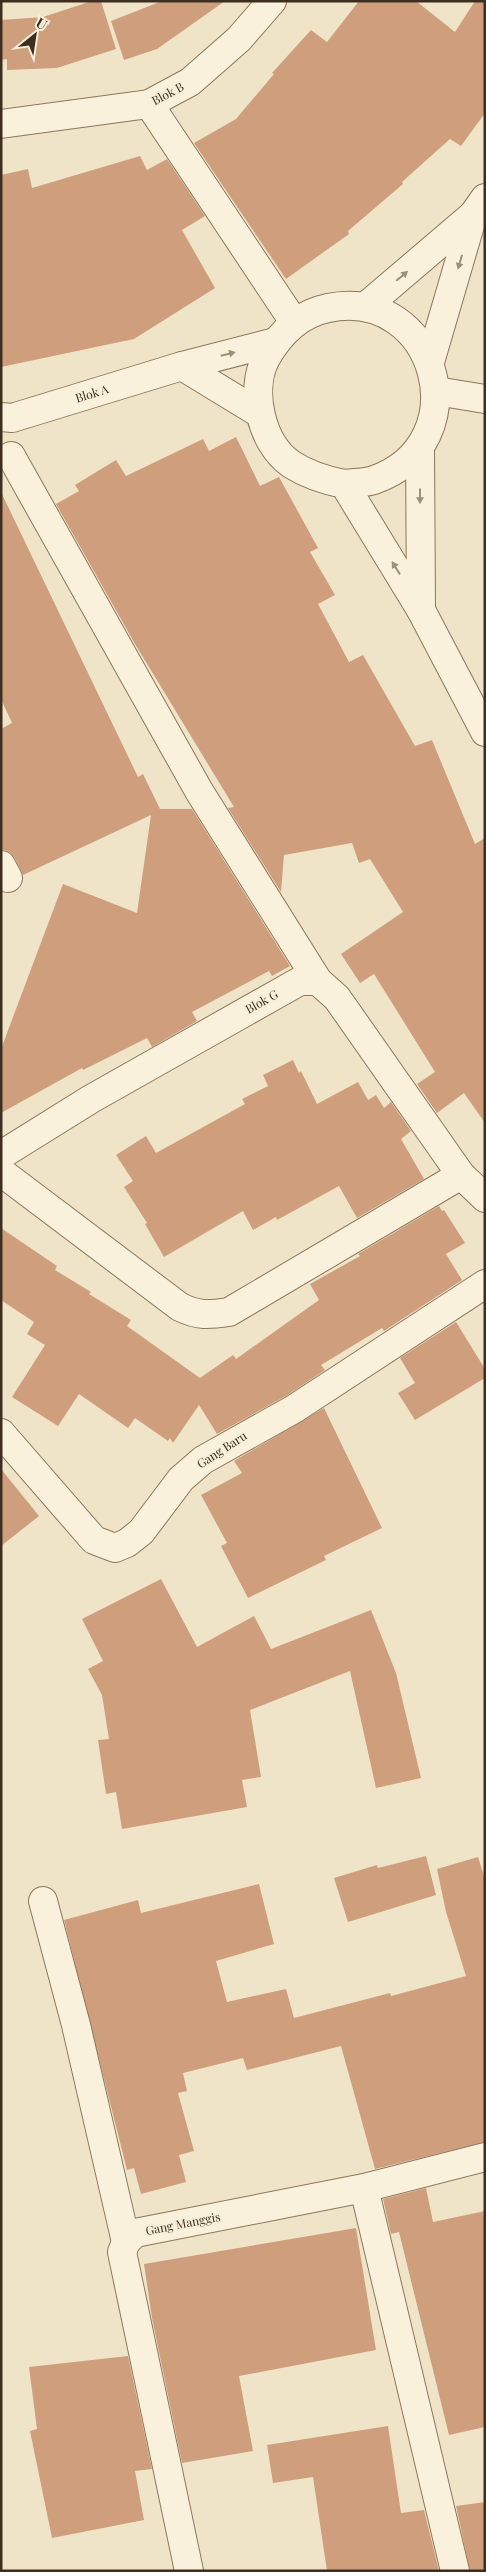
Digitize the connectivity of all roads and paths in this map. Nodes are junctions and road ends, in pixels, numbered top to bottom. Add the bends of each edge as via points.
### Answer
1 (272, 1) edge
2 (149, 104) junction
3 (1, 124) edge
4 (479, 206) edge
5 (365, 307) junction
6 (294, 322) junction
7 (275, 342) junction
8 (430, 362) junction
9 (182, 366) junction
10 (436, 391) junction
11 (485, 399) edge
12 (260, 413) junction
13 (7, 418) edge
14 (420, 447) junction
15 (6, 459) edge
16 (344, 484) junction
17 (421, 610) junction
18 (485, 732) edge
19 (318, 981) junction
20 (1, 1155) edge
21 (1, 1172) edge
22 (461, 1175) junction
23 (485, 1198) edge
24 (485, 1284) edge
25 (1, 1433) edge
26 (43, 1901) dead end
27 (485, 2157) edge
28 (364, 2188) junction
29 (126, 2242) junction
30 (189, 2571) edge
31 (455, 2571) edge

1 - 2 street, Blok B via 239,39 190,82
2 - 3 street, Blok B
2 - 6 street
5 -> 4 street
4 -> 8 street
5 - 6 street via 340,306 316,310
5 - 8 street via 393,318 416,337
6 - 7 street
9 -> 7 street, Blok A
7 - 12 street via 264,362 258,384
8 - 10 street
9 - 12 street
9 - 13 street, Blok A
10 - 11 street
10 - 14 street via 433,421
12 - 16 street via 270,441 289,463 315,478
13 - 15 street
14 - 16 street via 399,467 373,480
14 -> 17 street
15 - 19 street via 199,791
17 -> 16 street
17 - 18 street
19 - 20 street, Blok G via 300,981 91,1099
19 - 22 street via 337,998
21 - 22 street via 180,1307 196,1315 229,1312
22 - 23 street
24 - 25 street, Gang Baru via 294,1408 203,1460 181,1479 141,1532 127,1544 115,1548 94,1540
26 - 29 street via 76,2025
27 - 28 street, Gang Manggis
28 - 29 street, Gang Manggis via 135,2233
28 - 31 street
29 - 30 street via 122,2252

